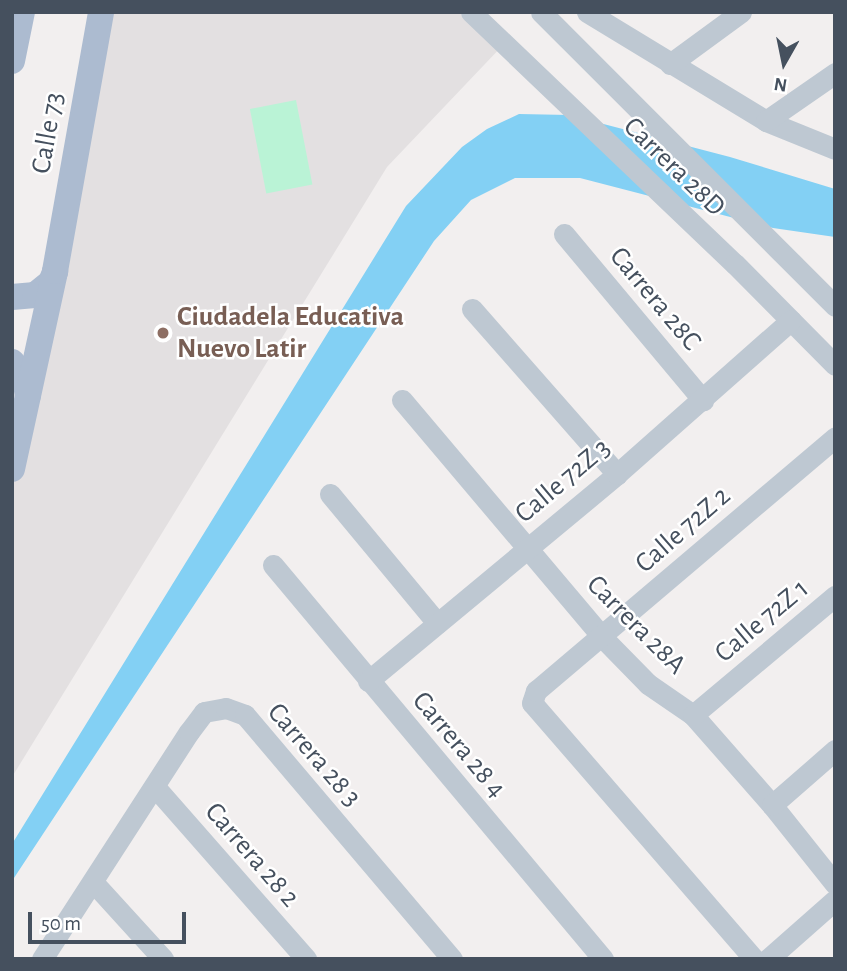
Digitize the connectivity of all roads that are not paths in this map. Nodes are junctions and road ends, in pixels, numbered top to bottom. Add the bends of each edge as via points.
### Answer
1 (22, 12) edge
2 (101, 12) edge
3 (471, 12) edge
4 (541, 12) edge
5 (587, 12) edge
6 (741, 12) edge
7 (12, 61) edge
8 (670, 64) junction
9 (835, 74) edge
10 (766, 121) junction
11 (835, 149) edge
12 (564, 234) dead end
13 (55, 271) junction
14 (12, 297) edge
15 (835, 306) edge
16 (472, 309) dead end
17 (791, 320) junction
18 (12, 362) edge
19 (835, 365) edge
20 (27, 396) junction
21 (402, 400) dead end
22 (703, 400) junction
23 (835, 437) edge
24 (12, 469) edge
25 (617, 474) junction
26 (330, 494) dead end
27 (527, 548) junction
28 (273, 565) dead end
29 (835, 596) edge
30 (437, 623) junction
31 (601, 637) junction
32 (368, 681) junction
33 (693, 715) junction
34 (835, 750) edge
35 (155, 788) junction
36 (772, 805) junction
37 (93, 882) junction
38 (835, 884) edge
39 (835, 900) edge
40 (42, 959) edge
41 (163, 959) edge
42 (306, 959) edge
43 (452, 959) edge
44 (603, 959) edge
45 (754, 959) edge
46 (768, 959) edge

1 - 7 main road, Calle 73
2 - 13 main road, Calle 73
3 - 17 street, Carrera 28D
4 - 15 street, Carrera 28D
5 - 8 street
6 - 8 street
8 - 10 street
9 - 10 street
10 - 11 street
12 - 22 street, Carrera 28C
13 - 14 main road via 51,282 35,295
13 - 20 main road, Calle 73
16 - 25 street
17 - 19 street, Carrera 28D
17 - 22 street, Calle 72Z 3
18 - 20 main road via 25,378
20 - 24 main road, Calle 73
21 - 27 street, Carrera 28A
22 - 25 street, Calle 72Z 3
23 - 31 street, Calle 72Z 2
25 - 27 street, Calle 72Z 3
26 - 30 street
27 - 30 street, Calle 72Z 3
27 - 31 street, Carrera 28A
28 - 32 street, Carrera 28 4
29 - 33 street, Calle 72Z 1
30 - 32 street, Calle 72Z 3
31 - 33 street, Carrera 28A via 649,684
31 - 45 street, Calle 72Z 2 via 536,691 532,703
32 - 44 street, Carrera 28 4
33 - 36 street, Carrera 28A
34 - 36 street
35 - 37 street, Carrera 28 3
35 - 42 street, Carrera 28 2
35 - 43 street, Carrera 28 3 via 204,712 226,708 245,715
36 - 38 street, Carrera 28A
37 - 40 street, Carrera 28 3
37 - 41 street
39 - 46 street

